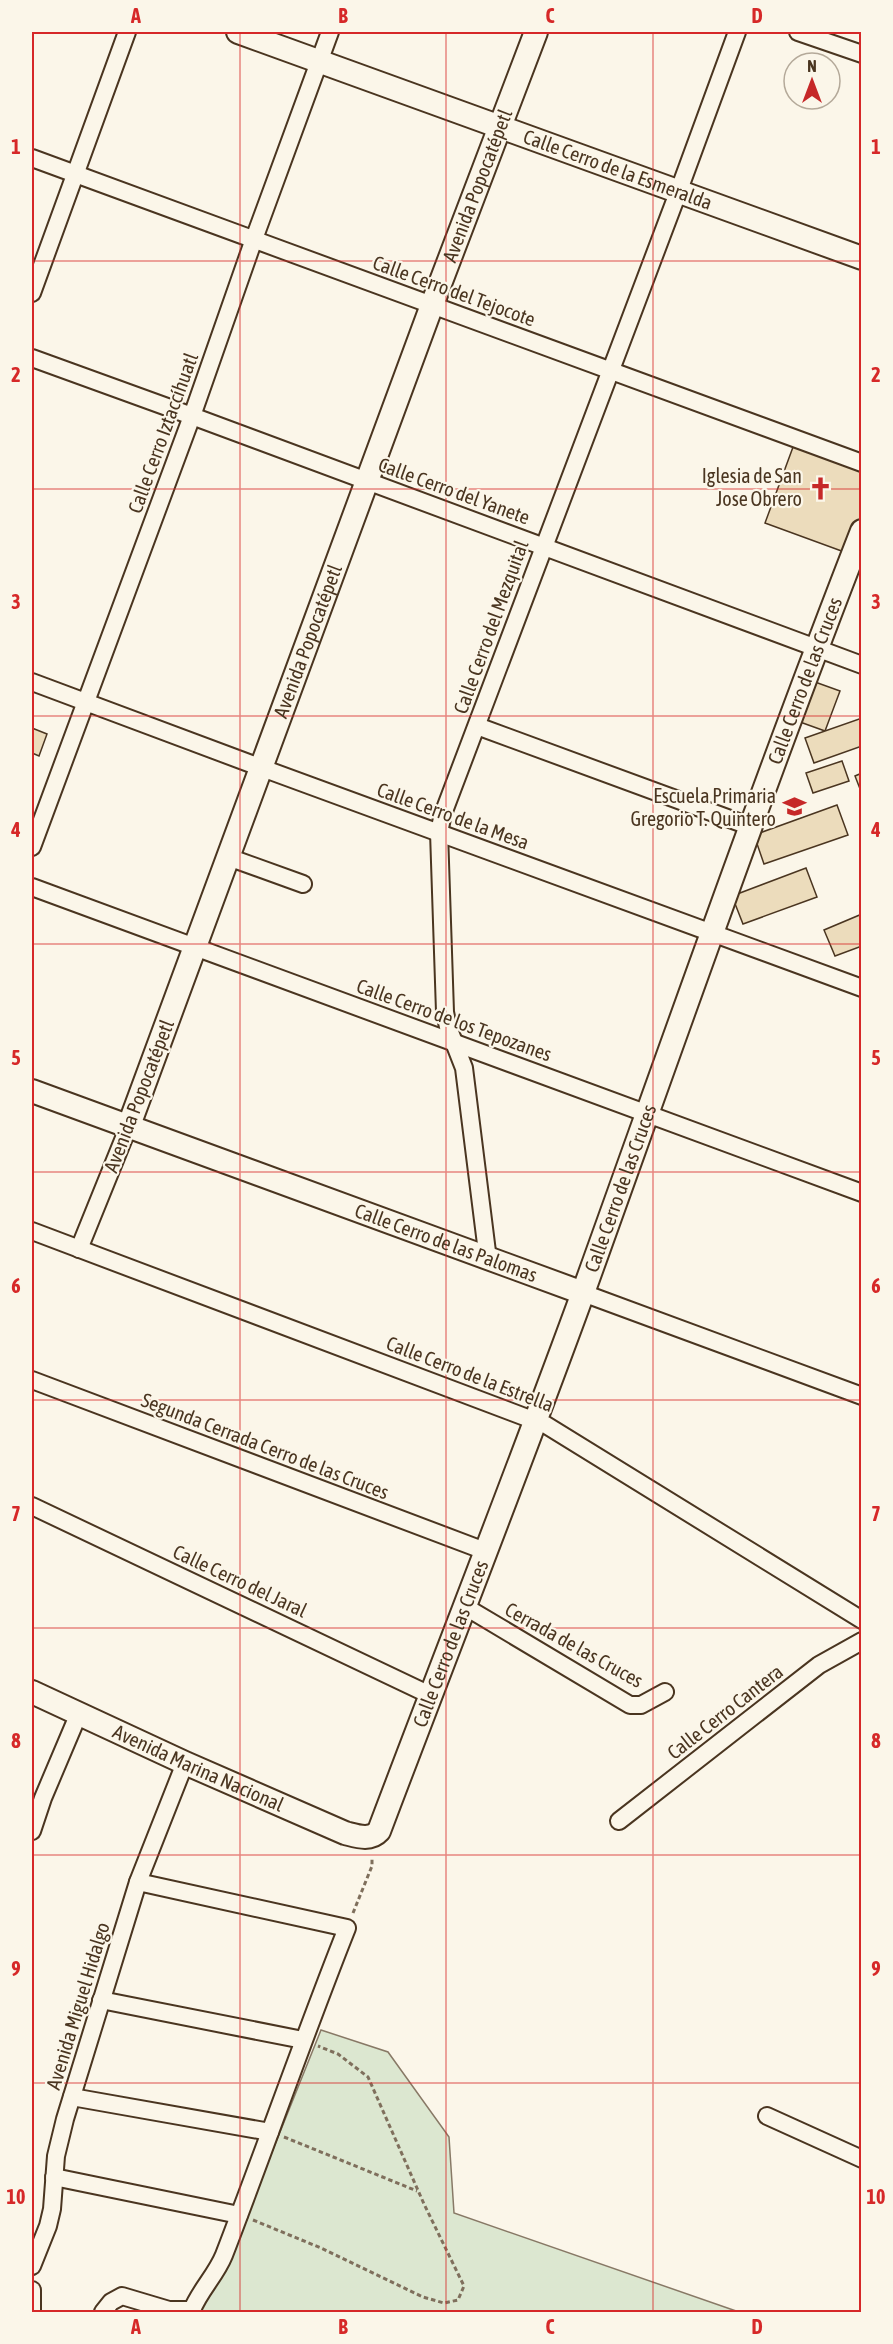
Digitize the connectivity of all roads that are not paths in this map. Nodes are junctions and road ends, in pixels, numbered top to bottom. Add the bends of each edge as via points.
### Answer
1 (127, 32) edge
2 (238, 32) edge
3 (330, 32) edge
4 (536, 32) edge
5 (737, 32) edge
6 (798, 32) edge
7 (861, 54) edge
8 (319, 60) junction
9 (498, 128) junction
10 (32, 158) edge
11 (75, 174) junction
12 (679, 190) junction
13 (254, 239) junction
14 (861, 258) edge
15 (32, 293) edge
16 (432, 305) junction
17 (32, 358) edge
18 (611, 371) junction
19 (192, 416) junction
20 (861, 463) edge
21 (368, 481) junction
22 (861, 531) edge
23 (544, 547) junction
24 (816, 648) junction
25 (861, 665) edge
26 (32, 681) edge
27 (87, 702) junction
28 (477, 726) junction
29 (261, 768) junction
30 (749, 826) junction
31 (439, 832) junction
32 (32, 847) edge
33 (228, 857) junction
34 (303, 884) dead end
35 (32, 887) edge
36 (713, 934) junction
37 (196, 948) junction
38 (861, 988) edge
39 (453, 1042) junction
40 (32, 1091) edge
41 (646, 1113) junction
42 (128, 1128) junction
43 (861, 1193) edge
44 (32, 1231) edge
45 (79, 1249) junction
46 (488, 1260) junction
47 (583, 1293) junction
48 (32, 1380) edge
49 (861, 1396) edge
50 (535, 1420) junction
51 (32, 1506) edge
52 (485, 1551) junction
53 (464, 1606) junction
54 (861, 1620) edge
55 (861, 1641) edge
56 (32, 1692) edge
57 (664, 1692) dead end
58 (430, 1695) junction
59 (79, 1713) junction
60 (184, 1763) junction
61 (37, 1796) edge
62 (618, 1821) dead end
63 (32, 1831) edge
64 (368, 1837) joint
65 (138, 1882) junction
66 (101, 2000) junction
67 (303, 2040) junction
68 (72, 2097) junction
69 (767, 2115) dead end
70 (270, 2132) junction
71 (861, 2159) edge
72 (54, 2177) junction
73 (240, 2215) junction
74 (33, 2254) edge
75 (32, 2290) edge
76 (32, 2313) edge
77 (103, 2313) edge

1 - 11 street
2 - 8 street, Calle Cerro de la Esmeralda
3 - 8 street, Calle Cerro Iztaccíhuatl
4 - 9 street, Avenida Popocatépetl
5 - 12 street, Calle Cerro del Mezquital
6 - 7 street
8 - 9 street, Calle Cerro de la Esmeralda
8 - 13 street, Calle Cerro Iztaccíhuatl
9 - 12 street, Calle Cerro de la Esmeralda
9 - 16 street, Avenida Popocatépetl
10 - 11 street, Calle Cerro del Tejocote
11 - 13 street, Calle Cerro del Tejocote
11 - 15 street
12 - 14 street, Calle Cerro de la Esmeralda
12 - 18 street, Calle Cerro del Mezquital
13 - 16 street, Calle Cerro del Tejocote
13 - 19 street, Calle Cerro Iztaccíhuatl
16 - 18 street, Calle Cerro del Tejocote
16 - 21 street, Avenida Popocatépetl
17 - 19 street, Calle Cerro del Yanete
18 - 20 street, Calle Cerro del Tejocote
18 - 23 street, Calle Cerro del Mezquital
19 - 21 street, Calle Cerro del Yanete
19 - 27 street, Calle Cerro Iztaccíhuatl
21 - 23 street, Calle Cerro del Yanete
21 - 29 street, Avenida Popocatépetl
22 - 24 street, Calle Cerro de las Cruces
23 - 24 street, Calle Cerro del Yanete
23 - 28 street, Calle Cerro del Mezquital
24 - 25 street, Calle Cerro del Yanete
24 - 30 street, Calle Cerro de las Cruces
26 - 27 street, Calle Cerro de la Mesa
27 - 29 street, Calle Cerro de la Mesa
27 - 32 street, Calle Cerro Iztaccíhuatl
28 - 30 street
28 - 31 street, Calle Cerro del Mezquital
29 - 31 street, Calle Cerro de la Mesa
29 - 33 street, Avenida Popocatépetl
30 - 36 street, Calle Cerro de las Cruces
31 - 36 street, Calle Cerro de la Mesa
31 - 39 street, Calle Cerro del Mezquital via 445,1011
33 - 34 street
33 - 37 street, Avenida Popocatépetl
35 - 37 street, Calle Cerro de los Tepozanes
36 - 38 street, Calle Cerro de la Mesa
36 - 41 street, Calle Cerro de las Cruces
37 - 39 street, Calle Cerro de los Tepozanes
37 - 42 street, Avenida Popocatépetl
39 - 41 street, Calle Cerro de los Tepozanes
39 - 46 street, Calle Cerro del Mezquital via 464,1068
40 - 42 street, Calle Cerro de las Palomas
41 - 43 street, Calle Cerro de los Tepozanes
41 - 47 street, Calle Cerro de las Cruces
42 - 45 street, Avenida Popocatépetl
42 - 46 street, Calle Cerro de las Palomas
44 - 45 street, Calle Cerro de la Estrella
45 - 50 street, Calle Cerro de la Estrella
46 - 47 street, Calle Cerro de las Palomas
47 - 49 street, Calle Cerro de las Palomas
47 - 50 street, Calle Cerro de las Cruces
48 - 52 street, Segunda Cerrada Cerro de las Cruces
50 - 52 street, Calle Cerro de las Cruces
50 - 54 street, Calle Cerro de la Estrella
51 - 58 street, Calle Cerro del Jaral
52 - 53 street, Calle Cerro de las Cruces
53 - 57 street, Cerrada de las Cruces via 630,1705 636,1706
53 - 58 street, Calle Cerro de las Cruces
55 - 62 street, Calle Cerro Cantera via 819,1665
56 - 59 street, Avenida Marina Nacional
58 - 64 street, Calle Cerro de las Cruces via 380,1831
59 - 60 street, Avenida Marina Nacional
59 - 61 street
60 - 64 street, Avenida Marina Nacional via 345,1833
60 - 65 street, Avenida Miguel Hidalgo
61 - 63 street
65 - 66 street, Avenida Miguel Hidalgo
65 - 67 street via 347,1928
66 - 67 street
66 - 68 street, Avenida Miguel Hidalgo
67 - 70 street
68 - 70 street
68 - 72 street, Avenida Miguel Hidalgo
69 - 71 street
70 - 73 street
72 - 73 street
72 - 74 street, Avenida Miguel Hidalgo via 48,2226
73 - 77 street via 221,2264 192,2310 169,2310 122,2296
75 - 76 street

